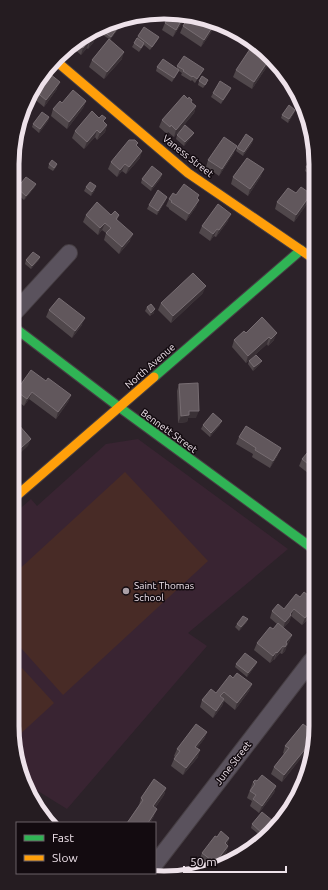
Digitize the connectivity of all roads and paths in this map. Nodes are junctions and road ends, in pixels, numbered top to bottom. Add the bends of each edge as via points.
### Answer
1 (59, 63) edge
2 (301, 250) junction
3 (69, 253) dead end
4 (309, 256) edge
5 (19, 308) edge
6 (19, 330) edge
7 (119, 407) junction
8 (19, 494) edge
9 (309, 546) edge
10 (309, 664) edge
11 (156, 863) edge

1 - 2 street, Vaness Street via 188,172
2 - 4 street, Vaness Street
2 - 7 street, North Avenue
3 - 5 street
6 - 7 street, Bennett Street
7 - 8 street, North Avenue
7 - 9 street, Bennett Street
10 - 11 street, June Street

